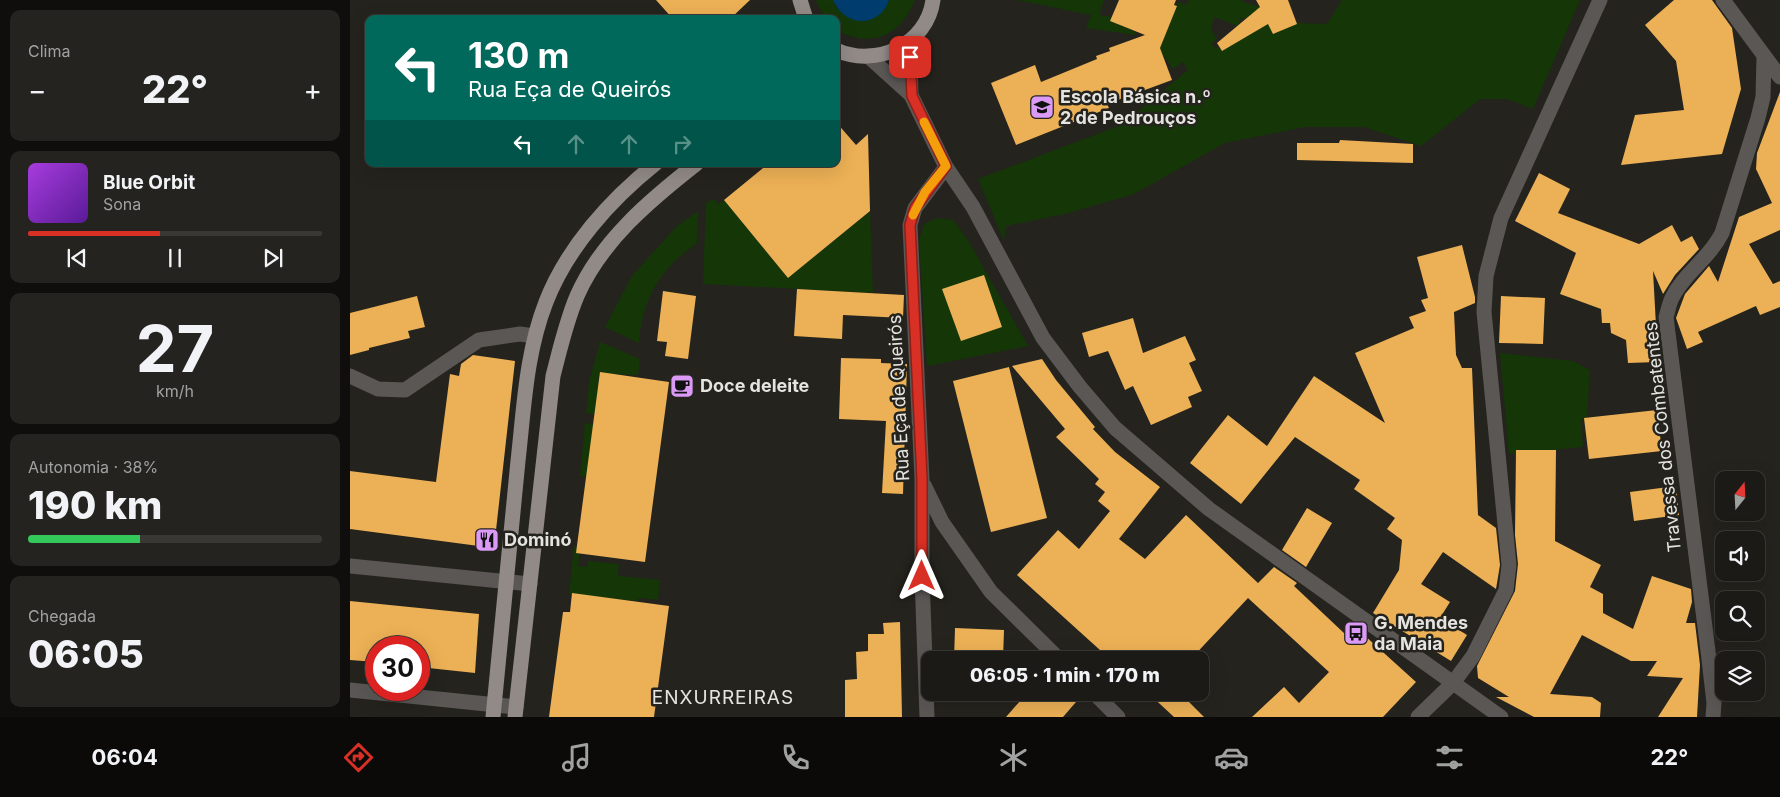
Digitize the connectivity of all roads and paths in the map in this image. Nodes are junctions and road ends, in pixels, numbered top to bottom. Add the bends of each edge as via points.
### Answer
1 (800, 0) edge
2 (933, 0) edge
3 (1600, 0) edge
4 (1723, 0) edge
5 (805, 15) edge
6 (917, 36) junction
7 (840, 51) edge
8 (869, 57) junction
9 (1764, 57) junction
10 (1780, 77) edge
11 (912, 96) junction
12 (946, 166) junction
13 (651, 167) edge
14 (692, 167) edge
15 (534, 336) junction
16 (350, 376) edge
17 (922, 479) junction
18 (350, 566) edge
19 (505, 582) junction
20 (530, 584) junction
21 (1051, 651) edge
22 (1454, 683) junction
23 (350, 690) edge
24 (1102, 701) edge
25 (494, 711) edge
26 (516, 712) edge
27 (927, 717) edge
28 (1118, 717) edge
29 (1418, 717) edge
30 (1500, 717) edge
31 (1712, 717) edge

1 - 5 main road
2 - 6 main road via 926,22
3 - 22 street via 1502,218 1486,276 1484,312 1509,565 1506,590 1473,656
4 - 9 street
6 - 8 main road via 887,54
6 - 11 street via 910,57
7 - 8 main road
8 - 11 street
9 - 10 street
9 - 31 street, Travessa dos Combatentes via 1763,96 1758,118 1722,233 1714,249 1682,283 1672,298 1666,317 1714,703
11 - 12 street
12 - 17 street, Rua Eça de Queirós via 915,208 910,225
12 - 22 street via 973,207 1044,338 1115,428 1209,509
13 - 15 main road via 596,221 568,260 546,300
14 - 20 main road via 616,236 594,265 578,295 563,335 553,376
15 - 16 street via 520,334 478,340 405,390 378,389
15 - 19 main road
17 - 21 street via 942,522 991,592
17 - 27 street, Rua Eça de Queirós
18 - 19 street
19 - 20 street
19 - 25 main road
20 - 26 main road
22 - 29 street
22 - 30 street
23 - 25 street
24 - 28 street
25 - 26 street

